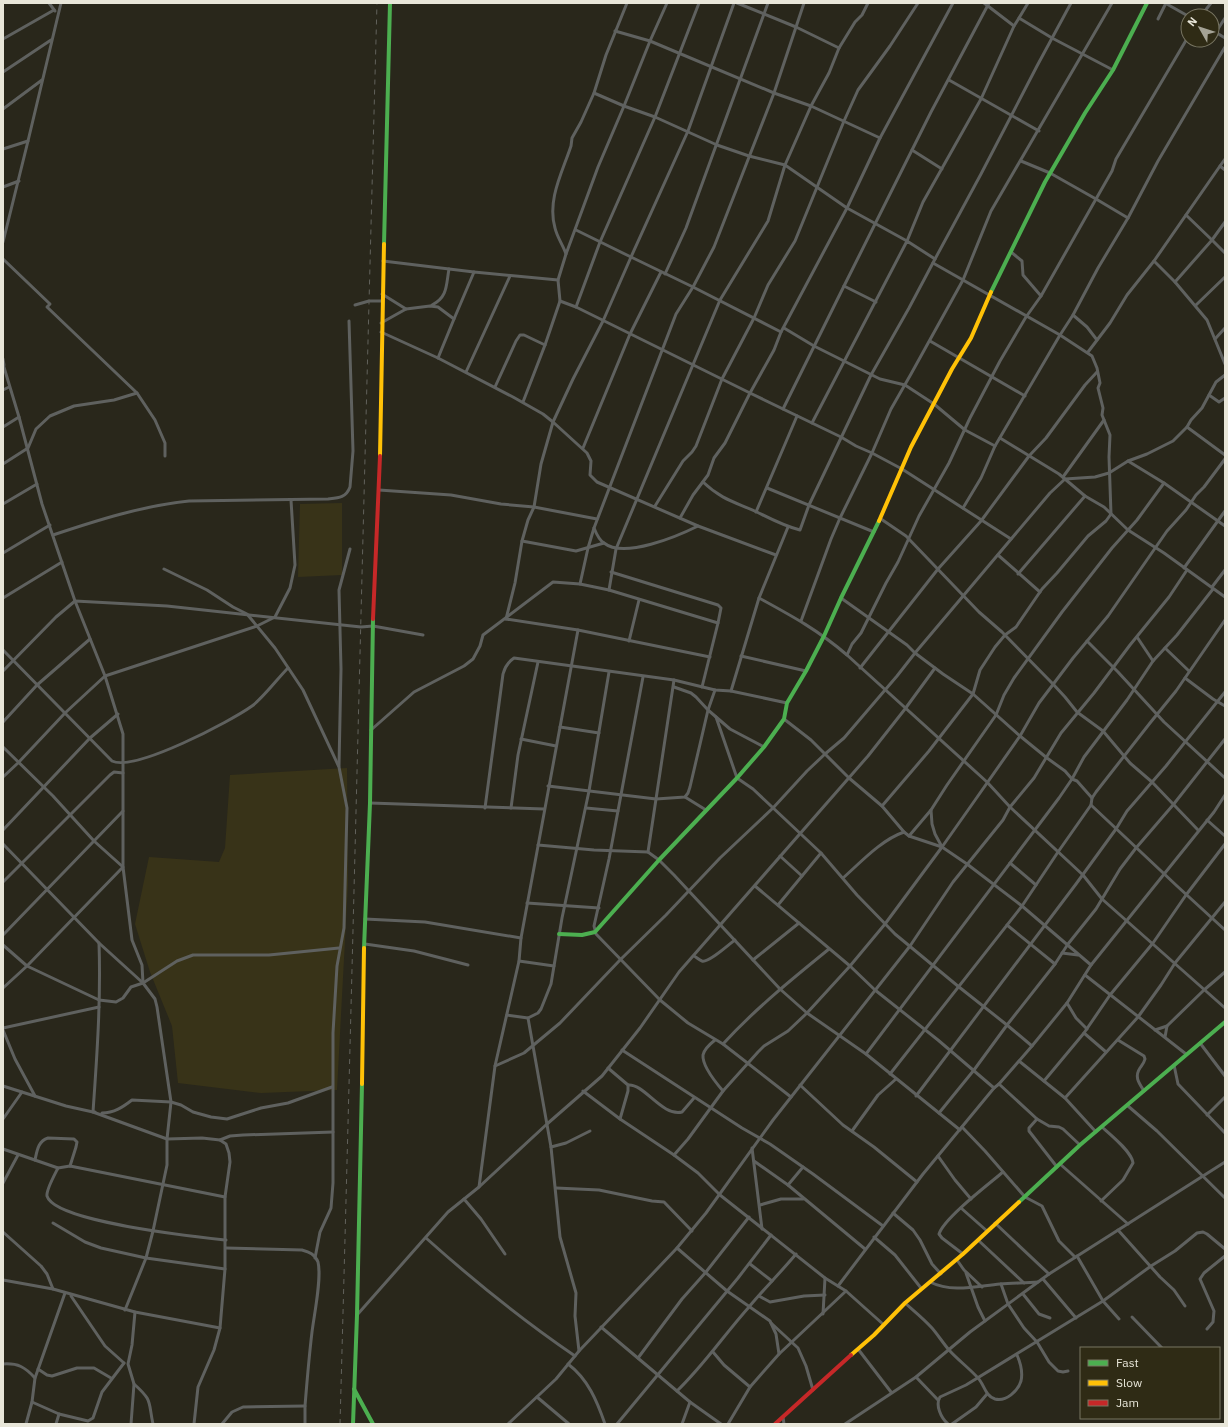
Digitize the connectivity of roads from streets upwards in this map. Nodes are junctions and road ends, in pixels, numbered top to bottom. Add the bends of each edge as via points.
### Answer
1 (49, 3) edge
2 (60, 3) edge
3 (390, 3) edge
4 (627, 3) edge
5 (667, 3) edge
6 (699, 3) edge
7 (734, 3) edge
8 (737, 3) edge
9 (768, 3) edge
10 (804, 3) edge
11 (868, 3) edge
12 (918, 3) edge
13 (953, 3) edge
14 (984, 3) edge
15 (1028, 3) edge
16 (1071, 3) edge
17 (1112, 3) edge
18 (1147, 3) edge
19 (1166, 3) edge
20 (988, 4) edge
21 (54, 10) junction
22 (1180, 11) edge
23 (58, 14) junction
24 (764, 14) junction
25 (1019, 18) junction
26 (1158, 19) dead end
27 (1014, 26) junction
28 (796, 27) junction
29 (615, 31) junction
30 (1052, 38) junction
31 (3, 39) edge
32 (51, 40) junction
33 (650, 41) junction
34 (1225, 47) edge
35 (839, 48) junction
36 (1182, 48) edge
37 (679, 53) junction
38 (1083, 54) junction
39 (711, 67) junction
40 (1113, 70) junction
41 (3, 72) edge
42 (740, 79) junction
43 (42, 80) junction
44 (949, 80) junction
45 (594, 93) junction
46 (774, 93) junction
47 (981, 99) junction
48 (624, 106) junction
49 (811, 106) junction
50 (3, 109) edge
51 (1012, 115) junction
52 (655, 117) junction
53 (844, 121) junction
54 (688, 131) junction
55 (1038, 131) junction
56 (880, 138) junction
57 (28, 141) junction
58 (717, 145) junction
59 (3, 149) edge
60 (912, 150) junction
61 (749, 156) junction
62 (1225, 160) edge
63 (1021, 161) junction
64 (785, 165) junction
65 (1220, 166) junction
66 (942, 169) junction
67 (1225, 170) edge
68 (1050, 173) junction
69 (19, 181) junction
70 (3, 186) edge
71 (817, 188) junction
72 (1096, 199) junction
73 (847, 208) junction
74 (1186, 215) junction
75 (1128, 218) junction
76 (1225, 222) edge
77 (875, 224) junction
78 (576, 230) junction
79 (1212, 240) junction
80 (907, 241) junction
81 (3, 242) edge
82 (600, 242) junction
83 (1011, 252) junction
84 (1225, 253) edge
85 (566, 254) junction
86 (631, 257) junction
87 (935, 259) junction
88 (3, 260) edge
89 (383, 261) junction
90 (1154, 261) junction
91 (933, 263) junction
92 (449, 269) junction
93 (474, 272) junction
94 (661, 272) junction
95 (665, 274) junction
96 (510, 276) junction
97 (1225, 277) edge
98 (558, 280) junction
99 (963, 280) junction
100 (1175, 282) junction
101 (844, 286) junction
102 (693, 287) junction
103 (382, 294) junction
104 (990, 296) junction
105 (1041, 296) junction
106 (720, 300) junction
107 (382, 301) junction
108 (560, 301) junction
109 (876, 302) junction
110 (356, 305) dead end
111 (1196, 305) junction
112 (430, 306) junction
113 (576, 307) junction
114 (406, 309) junction
115 (1073, 316) junction
116 (1026, 317) junction
117 (754, 318) junction
118 (454, 319) junction
119 (348, 321) dead end
120 (603, 321) junction
121 (381, 323) junction
122 (784, 328) junction
123 (1225, 328) edge
124 (381, 332) junction
125 (781, 332) junction
126 (630, 334) junction
127 (1060, 335) junction
128 (1215, 339) junction
129 (1097, 340) junction
130 (930, 341) junction
131 (545, 345) junction
132 (814, 346) junction
133 (662, 349) junction
134 (1088, 352) junction
135 (438, 358) junction
136 (958, 358) junction
137 (3, 359) edge
138 (845, 362) junction
139 (3, 364) edge
140 (1225, 364) edge
141 (692, 365) junction
142 (466, 372) junction
143 (1097, 372) junction
144 (871, 375) junction
145 (1225, 375) edge
146 (991, 378) junction
147 (722, 379) junction
148 (905, 385) junction
149 (9, 387) junction
150 (495, 387) junction
151 (3, 390) edge
152 (137, 393) junction
153 (750, 393) junction
154 (1209, 395) junction
155 (1024, 396) junction
156 (1225, 398) edge
157 (523, 402) junction
158 (934, 404) junction
159 (783, 409) junction
160 (797, 416) junction
161 (20, 417) junction
162 (1104, 420) junction
163 (553, 422) junction
164 (812, 423) junction
165 (3, 427) edge
166 (1187, 427) junction
167 (965, 430) junction
168 (841, 437) junction
169 (1000, 438) junction
170 (995, 446) junction
171 (28, 448) junction
172 (583, 448) junction
173 (872, 453) junction
174 (1225, 454) edge
175 (165, 456) dead end
176 (1028, 456) junction
177 (1225, 459) edge
178 (1128, 461) junction
179 (3, 464) edge
180 (902, 469) junction
181 (1109, 473) junction
182 (1064, 478) junction
183 (703, 482) junction
184 (1164, 483) junction
185 (37, 484) junction
186 (609, 487) junction
187 (767, 488) junction
188 (379, 490) junction
189 (934, 490) junction
190 (1085, 496) junction
191 (291, 500) junction
192 (638, 500) junction
193 (1192, 502) junction
194 (3, 504) edge
195 (809, 505) junction
196 (655, 506) junction
197 (534, 507) junction
198 (963, 508) junction
199 (1225, 511) edge
200 (756, 512) junction
201 (1111, 514) junction
202 (680, 518) junction
203 (840, 518) junction
204 (880, 518) junction
205 (597, 519) junction
206 (1218, 520) junction
207 (981, 521) junction
208 (50, 525) junction
209 (698, 526) junction
210 (1225, 526) edge
211 (788, 527) junction
212 (594, 528) junction
213 (1128, 530) junction
214 (874, 532) junction
215 (53, 535) junction
216 (909, 538) junction
217 (1011, 540) junction
218 (522, 541) junction
219 (604, 543) junction
220 (588, 548) junction
221 (1156, 548) junction
222 (350, 549) dead end
223 (616, 549) junction
224 (3, 553) edge
225 (776, 555) junction
226 (998, 555) junction
227 (62, 562) junction
228 (164, 569) dead end
229 (938, 569) junction
230 (1186, 569) junction
231 (1225, 570) edge
232 (611, 572) junction
233 (1018, 574) junction
234 (580, 584) junction
235 (1212, 588) junction
236 (609, 590) junction
237 (1040, 592) junction
238 (964, 596) junction
239 (1225, 597) edge
240 (3, 598) edge
241 (759, 598) junction
242 (841, 598) junction
243 (638, 600) junction
244 (75, 601) junction
245 (247, 614) junction
246 (868, 616) junction
247 (275, 617) junction
248 (506, 619) junction
249 (1225, 620) edge
250 (801, 621) junction
251 (718, 623) junction
252 (340, 624) junction
253 (257, 626) junction
254 (373, 626) junction
255 (578, 630) junction
256 (889, 632) junction
257 (423, 634) dead end
258 (824, 636) junction
259 (1005, 636) junction
260 (1137, 637) junction
261 (90, 639) junction
262 (629, 641) junction
263 (1088, 641) junction
264 (1165, 648) junction
265 (3, 650) edge
266 (915, 653) junction
267 (847, 655) junction
268 (741, 656) junction
269 (710, 657) junction
270 (1028, 660) junction
271 (1154, 660) junction
272 (13, 661) junction
273 (538, 662) junction
274 (571, 666) junction
275 (1113, 667) junction
276 (288, 668) junction
277 (860, 668) junction
278 (934, 668) junction
279 (3, 671) edge
280 (806, 671) junction
281 (1189, 671) junction
282 (609, 672) junction
283 (105, 676) junction
284 (643, 676) junction
285 (1185, 678) junction
286 (674, 680) junction
287 (1053, 684) junction
288 (37, 685) junction
289 (674, 687) junction
290 (702, 687) junction
291 (885, 689) junction
292 (715, 690) junction
293 (1134, 690) junction
294 (731, 692) junction
295 (1225, 692) edge
296 (973, 694) junction
297 (1217, 701) junction
298 (787, 703) junction
299 (1225, 706) edge
300 (905, 709) junction
301 (708, 710) junction
302 (1077, 712) junction
303 (65, 713) junction
304 (118, 714) junction
305 (996, 715) junction
306 (1157, 715) junction
307 (716, 718) junction
308 (784, 719) junction
309 (3, 722) edge
310 (560, 727) junction
311 (370, 731) junction
312 (1103, 731) junction
313 (599, 733) junction
314 (1020, 736) junction
315 (90, 738) junction
316 (939, 738) junction
317 (521, 739) junction
318 (1225, 739) edge
319 (1185, 742) junction
320 (556, 746) junction
321 (3, 747) edge
322 (764, 747) junction
323 (825, 754) junction
324 (1124, 757) junction
325 (1047, 758) junction
326 (964, 760) junction
327 (1207, 762) junction
328 (18, 763) junction
329 (123, 763) junction
330 (339, 768) junction
331 (123, 772) junction
332 (3, 777) edge
333 (737, 778) junction
334 (849, 778) junction
335 (1225, 778) edge
336 (1072, 779) junction
337 (987, 782) junction
338 (1152, 782) junction
339 (548, 786) junction
340 (44, 787) junction
341 (589, 791) junction
342 (621, 795) junction
343 (1225, 795) edge
344 (685, 797) junction
345 (1092, 798) junction
346 (656, 799) junction
347 (370, 803) junction
348 (1092, 805) junction
349 (1173, 805) junction
350 (882, 806) junction
351 (1010, 807) junction
352 (485, 808) junction
353 (511, 808) junction
354 (586, 808) junction
355 (773, 808) junction
356 (544, 809) junction
357 (618, 810) junction
358 (706, 810) junction
359 (931, 810) junction
360 (123, 811) junction
361 (71, 816) junction
362 (1207, 820) junction
363 (1036, 829) junction
364 (3, 830) edge
365 (1116, 830) junction
366 (1198, 830) junction
367 (904, 832) junction
368 (800, 833) junction
369 (909, 836) junction
370 (1225, 836) edge
371 (94, 841) junction
372 (3, 844) edge
373 (1225, 844) edge
374 (538, 845) junction
375 (942, 847) junction
376 (1136, 848) junction
377 (578, 849) junction
378 (611, 850) junction
379 (648, 852) junction
380 (1058, 852) junction
381 (821, 854) junction
382 (780, 856) junction
383 (659, 860) junction
384 (1010, 863) junction
385 (21, 864) junction
386 (967, 864) junction
387 (123, 867) junction
388 (1164, 873) junction
389 (1083, 875) junction
390 (802, 876) junction
391 (843, 878) junction
392 (3, 882) edge
393 (994, 885) junction
394 (1036, 885) junction
395 (755, 886) junction
396 (46, 890) junction
397 (688, 891) junction
398 (1186, 895) junction
399 (1102, 899) junction
400 (1225, 902) edge
401 (527, 903) junction
402 (778, 905) junction
403 (565, 906) junction
404 (1022, 906) junction
405 (599, 908) junction
406 (73, 918) junction
407 (1211, 918) junction
408 (365, 919) junction
409 (1128, 921) junction
410 (799, 923) junction
411 (885, 924) junction
412 (720, 925) junction
413 (1007, 925) junction
414 (1045, 926) junction
415 (1225, 930) edge
416 (595, 932) junction
417 (559, 934) junction
418 (3, 935) edge
419 (521, 938) junction
420 (735, 940) junction
421 (99, 943) junction
422 (1153, 943) junction
423 (365, 944) junction
424 (1068, 944) junction
425 (3, 945) edge
426 (1030, 945) junction
427 (910, 946) junction
428 (339, 948) junction
429 (829, 949) junction
430 (1062, 953) junction
431 (1079, 955) junction
432 (694, 956) junction
433 (519, 960) junction
434 (620, 960) junction
435 (753, 960) junction
436 (1175, 963) junction
437 (1055, 964) junction
438 (468, 965) dead end
439 (1091, 965) junction
440 (27, 966) junction
441 (554, 966) junction
442 (850, 966) junction
443 (933, 966) junction
444 (1225, 972) edge
445 (1085, 975) junction
446 (143, 983) junction
447 (959, 987) junction
448 (3, 988) edge
449 (780, 989) junction
450 (875, 990) junction
451 (1204, 990) junction
452 (1110, 995) junction
453 (99, 1000) junction
454 (660, 1000) junction
455 (1067, 1003) junction
456 (983, 1006) junction
457 (99, 1007) junction
458 (1225, 1008) edge
459 (900, 1009) junction
460 (807, 1013) junction
461 (507, 1015) junction
462 (1138, 1016) junction
463 (528, 1018) junction
464 (1225, 1022) edge
465 (1007, 1024) junction
466 (1167, 1026) junction
467 (3, 1029) edge
468 (925, 1029) junction
469 (1086, 1029) junction
470 (1155, 1030) junction
471 (1084, 1033) junction
472 (839, 1036) junction
473 (1165, 1038) junction
474 (715, 1040) junction
475 (1118, 1040) junction
476 (1200, 1043) junction
477 (722, 1044) junction
478 (533, 1046) junction
479 (1032, 1046) junction
480 (622, 1050) junction
481 (951, 1050) junction
482 (1106, 1052) junction
483 (866, 1054) junction
484 (1186, 1054) junction
485 (1019, 1061) junction
486 (749, 1063) junction
487 (1174, 1065) junction
488 (495, 1066) junction
489 (608, 1068) junction
490 (974, 1070) junction
491 (890, 1074) junction
492 (1225, 1076) edge
493 (896, 1079) junction
494 (1044, 1081) junction
495 (999, 1084) junction
496 (628, 1085) junction
497 (800, 1085) junction
498 (3, 1086) edge
499 (332, 1086) junction
500 (994, 1088) junction
501 (584, 1091) junction
502 (723, 1091) junction
503 (1144, 1091) junction
504 (22, 1092) junction
505 (35, 1096) junction
506 (916, 1096) junction
507 (791, 1097) junction
508 (1225, 1097) edge
509 (694, 1098) junction
510 (1065, 1098) junction
511 (171, 1102) junction
512 (1128, 1106) junction
513 (711, 1107) junction
514 (93, 1112) junction
515 (939, 1113) junction
516 (1207, 1115) junction
517 (3, 1119) edge
518 (620, 1119) junction
519 (1037, 1119) junction
520 (547, 1124) junction
521 (962, 1127) junction
522 (1102, 1127) junction
523 (960, 1130) junction
524 (590, 1131) dead end
525 (852, 1131) junction
526 (333, 1132) junction
527 (1096, 1132) junction
528 (1225, 1133) edge
529 (760, 1138) junction
530 (167, 1139) junction
531 (220, 1140) junction
532 (1080, 1145) junction
533 (551, 1147) junction
534 (752, 1148) junction
535 (3, 1149) edge
536 (18, 1155) junction
537 (674, 1155) junction
538 (938, 1156) junction
539 (35, 1160) junction
540 (754, 1161) junction
541 (1224, 1164) edge
542 (1058, 1165) junction
543 (70, 1166) junction
544 (803, 1167) junction
545 (58, 1168) junction
546 (1003, 1172) junction
547 (1202, 1177) junction
548 (918, 1182) junction
549 (3, 1183) edge
550 (788, 1185) junction
551 (163, 1186) junction
552 (478, 1187) junction
553 (556, 1188) junction
554 (720, 1195) junction
555 (225, 1197) junction
556 (1025, 1197) junction
557 (1225, 1198) edge
558 (464, 1199) junction
559 (803, 1199) junction
560 (971, 1199) junction
561 (1101, 1201) junction
562 (760, 1205) junction
563 (961, 1208) junction
564 (893, 1213) junction
565 (748, 1217) junction
566 (52, 1223) dead end
567 (995, 1223) junction
568 (1128, 1224) junction
569 (883, 1226) junction
570 (762, 1229) junction
571 (1118, 1230) junction
572 (153, 1231) junction
573 (692, 1231) junction
574 (987, 1231) junction
575 (3, 1232) edge
576 (771, 1235) junction
577 (874, 1237) junction
578 (426, 1238) junction
579 (226, 1240) junction
580 (978, 1240) junction
581 (226, 1248) junction
582 (677, 1248) junction
583 (865, 1249) junction
584 (1225, 1249) edge
585 (504, 1254) dead end
586 (796, 1254) junction
587 (963, 1254) junction
588 (1225, 1256) edge
589 (1076, 1257) junction
590 (146, 1258) junction
591 (315, 1258) junction
592 (957, 1260) junction
593 (750, 1264) junction
594 (1151, 1266) junction
595 (225, 1269) junction
596 (706, 1272) junction
597 (966, 1273) junction
598 (941, 1274) junction
599 (1050, 1274) junction
600 (825, 1278) junction
601 (1043, 1278) junction
602 (3, 1280) edge
603 (772, 1281) junction
604 (1040, 1281) junction
605 (930, 1282) junction
606 (1024, 1283) junction
607 (1001, 1284) junction
608 (838, 1286) junction
609 (982, 1287) junction
610 (921, 1288) junction
611 (970, 1288) junction
612 (53, 1289) junction
613 (727, 1291) junction
614 (846, 1292) junction
615 (65, 1293) junction
616 (825, 1294) junction
617 (1023, 1294) junction
618 (71, 1295) junction
619 (759, 1296) junction
620 (1103, 1301) junction
621 (905, 1303) junction
622 (1008, 1304) junction
623 (1185, 1306) dead end
624 (749, 1307) junction
625 (125, 1310) junction
626 (135, 1312) junction
627 (823, 1314) junction
628 (357, 1315) junction
629 (1132, 1317) dead end
630 (1050, 1318) dead end
631 (1076, 1318) junction
632 (1119, 1319) dead end
633 (985, 1321) junction
634 (770, 1322) junction
635 (884, 1325) junction
636 (220, 1328) junction
637 (601, 1328) junction
638 (1207, 1329) dead end
639 (792, 1342) junction
640 (1037, 1342) junction
641 (1161, 1347) edge
642 (858, 1349) junction
643 (949, 1349) junction
644 (579, 1351) junction
645 (713, 1352) junction
646 (779, 1354) junction
647 (1017, 1355) junction
648 (575, 1356) junction
649 (638, 1358) junction
650 (124, 1363) junction
651 (3, 1364) edge
652 (128, 1364) junction
653 (568, 1364) junction
654 (38, 1368) junction
655 (1068, 1371) dead end
656 (658, 1375) junction
657 (916, 1377) junction
658 (978, 1377) junction
659 (35, 1378) junction
660 (111, 1378) junction
661 (134, 1384) junction
662 (750, 1387) junction
663 (354, 1388) junction
664 (813, 1390) junction
665 (676, 1391) junction
666 (891, 1392) junction
667 (988, 1394) junction
668 (537, 1398) junction
669 (938, 1400) junction
670 (32, 1402) junction
671 (690, 1402) junction
672 (305, 1406) junction
673 (59, 1414) junction
674 (782, 1417) junction
675 (26, 1424) edge
676 (56, 1424) edge
677 (132, 1424) edge
678 (153, 1424) edge
679 (194, 1424) edge
680 (222, 1424) edge
681 (305, 1424) edge
682 (353, 1424) edge
683 (373, 1424) edge
684 (508, 1424) edge
685 (568, 1424) edge
686 (605, 1424) edge
687 (617, 1424) edge
688 (682, 1424) edge
689 (721, 1424) edge
690 (728, 1424) edge
691 (775, 1424) edge
692 (784, 1424) edge
693 (845, 1424) edge
694 (948, 1424) edge
695 (952, 1424) edge

1 - 21 street
2 - 23 street
3 - 89 street
4 - 29 street
5 - 33 street
6 - 37 street
7 - 39 street
8 - 24 street
9 - 24 street
10 - 28 street
11 - 35 street
12 - 53 street via 858,90
13 - 56 street
14 - 20 street
15 - 25 street
16 - 30 street
17 - 38 street
18 - 40 street
19 - 22 street
19 - 26 street
20 - 27 street
20 - 44 street
21 - 23 street
21 - 31 street
23 - 32 street
24 - 28 street
24 - 42 street
25 - 27 street
25 - 30 street
27 - 47 street
28 - 35 street
28 - 46 street
29 - 33 street
29 - 45 street
30 - 38 street
30 - 51 street
32 - 41 street
32 - 43 street
33 - 37 street
33 - 48 street
34 - 75 street via 1158,161
35 - 49 street via 829,74
36 - 72 street via 1116,159
37 - 39 street
37 - 52 street
38 - 40 street
38 - 55 street
39 - 42 street
39 - 54 street
40 - 68 street
42 - 46 street
42 - 58 street
43 - 50 street
43 - 57 street
44 - 47 street
44 - 60 street
45 - 48 street
45 - 85 street via 572,138 553,198 553,222
46 - 49 street
46 - 61 street
47 - 51 street
47 - 66 street
48 - 52 street
48 - 78 street via 598,167
49 - 53 street
49 - 64 street
51 - 55 street
51 - 87 street
52 - 54 street
52 - 82 street
53 - 56 street
53 - 71 street
54 - 58 street
54 - 86 street
55 - 63 street
56 - 73 street
57 - 59 street
57 - 69 street
58 - 61 street
58 - 95 street via 686,228
60 - 66 street
60 - 77 street
61 - 64 street
61 - 102 street via 714,247
62 - 65 street
63 - 68 street
63 - 99 street via 991,211
64 - 71 street
64 - 106 street via 768,221
65 - 67 street
65 - 74 street
66 - 80 street via 923,202
68 - 72 street
68 - 83 street
69 - 70 street
69 - 81 street
71 - 73 street
71 - 117 street via 795,241 768,285
72 - 75 street
72 - 105 street
73 - 77 street
73 - 122 street
74 - 79 street
74 - 90 street
75 - 115 street
76 - 79 street
77 - 80 street
77 - 101 street
78 - 82 street
78 - 85 street
79 - 84 street
79 - 100 street
80 - 87 street
80 - 109 street
82 - 86 street
82 - 113 street
83 - 104 street
83 - 105 street via 1022,261 1023,275
85 - 98 street
86 - 94 street
86 - 120 street
87 - 91 street
88 - 152 street via 50,304 47,307
89 - 92 street
89 - 103 street
90 - 100 street
90 - 129 street via 1127,295
91 - 99 street
91 - 144 street
92 - 93 street
92 - 112 street via 443,297
93 - 96 street
93 - 118 street
94 - 95 street
94 - 126 street
95 - 102 street
96 - 98 street
96 - 142 street
97 - 111 street
98 - 108 street
99 - 104 street
99 - 130 street
100 - 111 street
101 - 109 street
101 - 132 street
102 - 106 street
102 - 133 street via 676,314
103 - 107 street
103 - 114 street
104 - 116 street
104 - 136 street via 971,338
105 - 116 street
106 - 117 street
106 - 141 street
107 - 110 street
107 - 121 street
108 - 113 street
108 - 131 street
109 - 138 street
111 - 128 street via 1207,320
112 - 114 street
112 - 118 street via 438,306
113 - 120 street
114 - 121 street
115 - 127 street
115 - 129 street via 1087,327
116 - 127 street
116 - 146 street
117 - 125 street
117 - 147 street
118 - 135 street
119 - 191 street via 353,451 350,488 338,498
120 - 126 street
120 - 163 street
121 - 124 street
122 - 125 street
122 - 132 street
123 - 128 street
124 - 135 street
124 - 188 street
125 - 153 street
126 - 133 street
126 - 172 street
127 - 134 street
127 - 155 street
128 - 140 street
129 - 134 street
130 - 136 street
130 - 148 street
131 - 150 street via 520,335
131 - 157 street
132 - 138 street
132 - 159 street
133 - 141 street
133 - 186 street
134 - 143 street
135 - 142 street
136 - 146 street
136 - 158 street
137 - 139 street
138 - 144 street
138 - 164 street
139 - 149 street
141 - 147 street
141 - 192 street
142 - 150 street
143 - 162 street
143 - 176 street via 1046,438
144 - 148 street
144 - 168 street
145 - 154 street via 1216,382
146 - 155 street
146 - 167 street
147 - 153 street
147 - 196 street via 696,446 680,465
148 - 158 street
148 - 173 street via 891,409
149 - 151 street
149 - 161 street
150 - 157 street
152 - 171 street via 114,400 74,406 50,416 36,429
152 - 175 street via 158,425 165,443
153 - 159 street
153 - 183 street
154 - 156 street via 1219,402
154 - 166 street
155 - 169 street
157 - 163 street
158 - 167 street
158 - 180 street
159 - 160 street
160 - 164 street
160 - 187 street
161 - 165 street
161 - 171 street
162 - 181 street via 1110,434
162 - 182 street
163 - 172 street
163 - 197 street via 541,464
164 - 168 street
166 - 174 street
166 - 178 street via 1173,441
167 - 170 street
167 - 189 street
168 - 173 street
168 - 195 street
169 - 170 street
169 - 176 street
170 - 198 street via 981,478
171 - 179 street
171 - 185 street
172 - 186 street via 590,456 592,478
173 - 180 street
173 - 203 street
176 - 182 street
176 - 207 street
177 - 193 street
178 - 181 street
178 - 184 street
180 - 189 street
180 - 204 street
181 - 182 street via 1088,478
181 - 201 street
182 - 190 street
182 - 217 street
183 - 200 street via 717,494
183 - 202 street via 692,495
184 - 193 street
184 - 213 street
185 - 194 street
185 - 208 street
186 - 192 street
186 - 205 street
187 - 195 street
187 - 200 street
188 - 197 street via 451,495
188 - 254 street
189 - 198 street
189 - 216 street
190 - 201 street
190 - 233 street
191 - 215 street via 168,504 114,515
191 - 247 street via 295,566 290,588
192 - 196 street
192 - 223 street
193 - 206 street
193 - 221 street
195 - 203 street
195 - 211 street via 800,530
196 - 202 street
197 - 205 street
197 - 218 street
198 - 207 street
199 - 206 street
200 - 211 street
201 - 213 street
201 - 237 street via 1089,534
202 - 209 street
203 - 214 street
203 - 250 street
204 - 214 street
204 - 216 street
205 - 212 street
206 - 210 street
206 - 230 street
207 - 217 street
207 - 229 street
208 - 215 street
208 - 224 street
209 - 223 street via 661,541
209 - 225 street
211 - 225 street
212 - 219 street
212 - 220 street
213 - 221 street
213 - 270 street via 1066,606
214 - 242 street
215 - 227 street
216 - 229 street
216 - 246 street
217 - 226 street
218 - 220 street via 576,551
218 - 248 street
219 - 220 street
219 - 223 street
220 - 234 street
221 - 230 street
221 - 263 street
222 - 252 street via 340,590
223 - 232 street
225 - 241 street
226 - 233 street
226 - 238 street
227 - 240 street
227 - 244 street
228 - 245 street via 207,590
229 - 238 street
229 - 256 street
230 - 235 street
230 - 260 street
231 - 235 street
232 - 236 street
232 - 251 street via 718,605 721,608
233 - 237 street
234 - 236 street
234 - 248 street via 551,583
235 - 239 street
235 - 264 street
236 - 243 street
237 - 259 street via 1016,627
238 - 259 street
238 - 266 street
241 - 250 street
241 - 268 street
242 - 246 street
242 - 258 street
243 - 251 street
243 - 262 street
244 - 245 street
244 - 261 street
244 - 272 street
245 - 247 street
245 - 253 street
246 - 256 street
246 - 267 street
247 - 252 street
247 - 253 street
248 - 255 street
248 - 311 street via 483,635 473,659 414,692
249 - 281 street
250 - 258 street
251 - 269 street
252 - 254 street
252 - 330 street
253 - 276 street
253 - 283 street
254 - 257 street
254 - 311 street
255 - 262 street
255 - 274 street
256 - 266 street
256 - 277 street
258 - 267 street
258 - 280 street
259 - 270 street
259 - 296 street via 980,670
260 - 271 street
260 - 275 street
261 - 283 street
261 - 288 street
262 - 269 street
263 - 275 street
263 - 287 street
264 - 271 street
264 - 281 street
265 - 272 street
266 - 278 street
266 - 291 street
267 - 277 street
268 - 280 street
268 - 294 street
269 - 290 street
270 - 287 street
270 - 305 street via 1004,695
271 - 293 street
272 - 279 street
272 - 288 street
273 - 274 street
273 - 317 street
273 - 352 street via 514,658 505,666
274 - 282 street
274 - 310 street
275 - 293 street
275 - 302 street
276 - 329 street via 253,705 204,733 143,760
276 - 330 street via 303,690
277 - 291 street
278 - 296 street
278 - 300 street
280 - 298 street
281 - 285 street
282 - 284 street
282 - 313 street
283 - 303 street
283 - 304 street
284 - 286 street
284 - 342 street
285 - 297 street
285 - 306 street
286 - 289 street
286 - 290 street
287 - 302 street
287 - 314 street
288 - 303 street
288 - 309 street
289 - 301 street via 691,693
289 - 346 street
290 - 292 street
291 - 300 street
291 - 323 street via 844,738
292 - 294 street
292 - 301 street
293 - 306 street
293 - 312 street
294 - 298 street
295 - 297 street
296 - 305 street
296 - 316 street
297 - 299 street
297 - 319 street
298 - 308 street
300 - 316 street
300 - 334 street
301 - 307 street
301 - 344 street via 690,787
302 - 312 street
302 - 325 street
303 - 315 street
303 - 328 street
304 - 315 street
304 - 329 street via 123,734
305 - 314 street
305 - 326 street
306 - 319 street
306 - 324 street
307 - 322 street via 730,729
307 - 333 street
308 - 322 street
308 - 323 street
310 - 313 street
310 - 320 street
311 - 347 street
312 - 324 street
312 - 336 street
313 - 341 street
314 - 325 street
314 - 337 street
315 - 329 street via 112,761
315 - 340 street
316 - 326 street
316 - 350 street
317 - 320 street
317 - 353 street
318 - 327 street
319 - 327 street
319 - 338 street
320 - 339 street
321 - 328 street
322 - 333 street
323 - 334 street
323 - 355 street
324 - 338 street
324 - 345 street
325 - 336 street
325 - 351 street
326 - 337 street
326 - 359 street
327 - 335 street
327 - 349 street
328 - 332 street
328 - 340 street
329 - 331 street
330 - 428 street via 346,808 344,928
331 - 360 street
331 - 361 street via 114,772 110,775
333 - 355 street
333 - 358 street
334 - 350 street
334 - 368 street
336 - 345 street
336 - 363 street
337 - 351 street
337 - 375 street
338 - 349 street
338 - 365 street via 1127,811
339 - 341 street
339 - 356 street
340 - 361 street
340 - 364 street
341 - 342 street
341 - 354 street
342 - 346 street
342 - 357 street
343 - 362 street
344 - 346 street
344 - 358 street
345 - 348 street
346 - 379 street
347 - 352 street
347 - 408 street
348 - 365 street
348 - 380 street
349 - 366 street
349 - 376 street
350 - 367 street
351 - 363 street
351 - 386 street via 1003,820
352 - 353 street
353 - 356 street
354 - 357 street
354 - 377 street
355 - 368 street
355 - 397 street
356 - 374 street
357 - 378 street
358 - 383 street
359 - 369 street
359 - 375 street via 932,824
360 - 371 street
360 - 387 street
361 - 371 street
361 - 385 street
362 - 366 street
362 - 370 street
363 - 380 street
363 - 384 street
365 - 376 street
365 - 389 street
366 - 388 street
367 - 369 street
367 - 391 street via 874,851
368 - 381 street
368 - 382 street
369 - 375 street
371 - 387 street
371 - 396 street
372 - 385 street
373 - 398 street
374 - 377 street
374 - 401 street
375 - 386 street
375 - 411 street
376 - 388 street
376 - 399 street
377 - 378 street
377 - 403 street
378 - 379 street
378 - 405 street
379 - 383 street
380 - 389 street
380 - 394 street
381 - 390 street
381 - 391 street
382 - 390 street
382 - 395 street
383 - 397 street
383 - 416 street
384 - 393 street
384 - 394 street
385 - 392 street
385 - 396 street
386 - 393 street
386 - 427 street
387 - 406 street
387 - 446 street via 132,940 142,966
388 - 398 street
388 - 409 street
389 - 399 street
389 - 414 street
390 - 402 street
391 - 411 street
393 - 404 street
393 - 443 street
394 - 404 street
395 - 402 street
395 - 412 street
396 - 406 street
396 - 418 street
397 - 412 street
397 - 434 street
398 - 407 street
398 - 422 street
399 - 409 street
399 - 424 street
400 - 407 street
401 - 403 street
401 - 419 street
402 - 410 street
403 - 405 street
403 - 417 street
404 - 413 street
404 - 414 street
405 - 416 street
406 - 421 street
406 - 440 street
407 - 415 street
407 - 436 street
408 - 419 street via 425,922
408 - 423 street
409 - 422 street
409 - 439 street
410 - 429 street
410 - 435 street
411 - 427 street
411 - 442 street
412 - 420 street
412 - 432 street
413 - 426 street
413 - 447 street
414 - 424 street
414 - 426 street
416 - 417 street via 582,936
416 - 434 street
417 - 441 street
419 - 433 street
420 - 432 street via 705,961
420 - 435 street
421 - 446 street
421 - 453 street
422 - 436 street
422 - 452 street
423 - 438 street via 414,951
423 - 628 street
424 - 430 street
424 - 431 street
425 - 440 street
426 - 437 street
426 - 456 street
427 - 443 street
427 - 450 street
428 - 446 street via 269,955 193,955 177,961
428 - 499 street
429 - 442 street
429 - 449 street
430 - 431 street
430 - 437 street
431 - 439 street
432 - 454 street
433 - 441 street
433 - 461 street
434 - 454 street
434 - 478 street via 560,1023
435 - 449 street
436 - 451 street
436 - 462 street
437 - 465 street
439 - 445 street
440 - 448 street
440 - 453 street
441 - 463 street via 551,984 541,1010
442 - 450 street
442 - 460 street
443 - 447 street
443 - 459 street
444 - 451 street
445 - 452 street
445 - 455 street
446 - 453 street via 131,987 123,998 116,1002
446 - 511 street via 155,999 157,1007
447 - 456 street
447 - 468 street
449 - 460 street
449 - 477 street
450 - 459 street
450 - 472 street
451 - 458 street
451 - 466 street
452 - 462 street
452 - 469 street
453 - 457 street
454 - 474 street via 688,1023
454 - 480 street
455 - 469 street
455 - 479 street
456 - 465 street
456 - 481 street
457 - 467 street
457 - 514 street
459 - 468 street
459 - 483 street
460 - 472 street
460 - 486 street via 788,1031 764,1046
461 - 463 street
461 - 488 street
462 - 470 street
462 - 475 street
463 - 478 street
464 - 476 street
465 - 479 street
465 - 490 street
466 - 470 street
466 - 473 street
467 - 505 street via 15,1059
468 - 481 street
468 - 491 street
469 - 471 street
470 - 473 street
471 - 482 street
471 - 494 street
472 - 483 street
472 - 497 street
473 - 484 street
474 - 477 street
474 - 502 street via 706,1049 703,1058 710,1074
475 - 482 street
475 - 503 street via 1144,1056 1137,1076
476 - 484 street
476 - 492 street
477 - 486 street
478 - 488 street via 524,1053
478 - 520 street
479 - 485 street
480 - 489 street
480 - 509 street
481 - 490 street
481 - 506 street
482 - 510 street
483 - 491 street
484 - 487 street
485 - 494 street
485 - 495 street
486 - 502 street
486 - 507 street
487 - 503 street
487 - 516 street via 1178,1084
488 - 552 street
489 - 496 street
489 - 501 street
490 - 500 street
490 - 515 street
491 - 493 street
493 - 506 street
493 - 525 street via 878,1095
494 - 510 street
495 - 500 street
495 - 519 street
496 - 509 street via 634,1086 666,1109 675,1112 682,1112
496 - 518 street
497 - 507 street
497 - 525 street
498 - 504 street
499 - 511 street via 288,1103 261,1108 227,1119 193,1112
499 - 526 street
500 - 521 street
501 - 518 street
501 - 520 street
502 - 513 street
503 - 512 street
504 - 505 street
504 - 517 street
505 - 514 street
506 - 515 street
507 - 529 street
508 - 516 street
509 - 513 street
510 - 527 street
511 - 514 street via 132,1100 110,1113
511 - 530 street
512 - 522 street
512 - 547 street via 1157,1131
513 - 529 street
513 - 537 street
514 - 530 street
515 - 523 street
516 - 528 street
518 - 537 street
519 - 532 street via 1063,1129
519 - 542 street via 1029,1131
520 - 533 street
520 - 552 street
521 - 523 street
521 - 546 street
522 - 527 street
522 - 561 street via 1128,1152 1133,1163 1125,1178
523 - 538 street
524 - 533 street via 571,1141
525 - 548 street
526 - 531 street via 242,1135
526 - 591 street via 331,1208 320,1232
527 - 532 street
529 - 534 street
529 - 544 street
530 - 531 street
530 - 551 street via 167,1165
531 - 555 street via 226,1144 230,1162
532 - 542 street
533 - 553 street
534 - 540 street
534 - 554 street
535 - 536 street
536 - 539 street
536 - 549 street
537 - 554 street via 698,1173
538 - 548 street
538 - 560 street
539 - 543 street via 40,1144 45,1139 74,1139 77,1142
539 - 545 street
540 - 550 street
540 - 562 street
541 - 547 street
542 - 556 street
542 - 561 street
543 - 545 street
543 - 551 street
544 - 550 street
544 - 569 street
545 - 572 street via 47,1190 49,1199 56,1206 95,1219
546 - 556 street
546 - 560 street
547 - 557 street
547 - 568 street
548 - 564 street
550 - 559 street
551 - 555 street
551 - 572 street
552 - 558 street
553 - 573 street via 599,1190 664,1202
553 - 644 street via 560,1237 576,1293 575,1316
554 - 565 street
554 - 573 street
555 - 579 street
556 - 567 street
556 - 589 street via 1042,1206 1059,1241
558 - 578 street via 448,1212
558 - 585 street
559 - 562 street via 781,1199
559 - 583 street
560 - 563 street
561 - 568 street
562 - 570 street
563 - 574 street
563 - 587 street via 939,1234
564 - 569 street
564 - 598 street via 913,1230 932,1264
565 - 570 street
565 - 596 street
566 - 590 street via 94,1246
567 - 574 street
567 - 599 street
568 - 571 street
569 - 577 street
570 - 576 street
571 - 589 street
571 - 594 street
572 - 579 street
572 - 590 street
573 - 582 street
574 - 580 street
575 - 612 street via 41,1266
576 - 586 street
576 - 593 street
577 - 583 street
577 - 610 street via 895,1255
578 - 628 street
578 - 648 street via 506,1307
579 - 581 street
580 - 587 street
580 - 606 street
581 - 591 street via 302,1250 308,1251
581 - 595 street
582 - 596 street
582 - 637 street
583 - 608 street
584 - 594 street via 1201,1232
586 - 600 street
586 - 603 street
587 - 592 street
588 - 638 street via 1200,1279 1214,1311 1214,1322
589 - 599 street
589 - 620 street
590 - 595 street
590 - 625 street
591 - 672 street via 318,1264 317,1293
592 - 597 street
592 - 598 street
593 - 603 street
593 - 613 street
594 - 620 street
594 - 623 street
595 - 636 street
596 - 613 street
596 - 649 street via 682,1299
597 - 609 street
597 - 611 street
598 - 605 street
599 - 601 street
600 - 608 street
600 - 616 street
601 - 604 street
601 - 631 street
602 - 612 street
603 - 619 street
604 - 606 street
604 - 617 street
605 - 610 street
605 - 611 street via 942,1287
606 - 607 street
607 - 609 street
607 - 622 street
608 - 614 street
609 - 611 street
610 - 621 street
611 - 633 street
612 - 615 street
613 - 624 street
613 - 656 street
614 - 627 street
614 - 635 street
615 - 618 street
615 - 654 street
616 - 619 street via 770,1302
616 - 627 street
617 - 622 street
617 - 630 street via 1039,1314
618 - 625 street
618 - 650 street via 105,1346
619 - 624 street
620 - 631 street
620 - 632 street
621 - 635 street
621 - 643 street via 928,1323
622 - 633 street
622 - 640 street
624 - 634 street
624 - 645 street
625 - 626 street
626 - 636 street
626 - 652 street
627 - 639 street
628 - 663 street
629 - 641 street
631 - 640 street
633 - 643 street
634 - 639 street
634 - 646 street via 776,1334
635 - 642 street
636 - 679 street via 214,1350 198,1387
637 - 644 street
637 - 649 street
639 - 646 street
639 - 664 street via 798,1348 806,1366
640 - 647 street
640 - 655 street via 1051,1365 1058,1371
642 - 664 street
642 - 666 street
643 - 657 street
643 - 658 street
644 - 648 street
645 - 662 street via 724,1366
645 - 665 street
646 - 662 street
647 - 658 street
647 - 667 street via 1022,1369 1018,1388 1004,1398 996,1399
648 - 653 street
649 - 656 street
650 - 652 street
650 - 660 street
651 - 659 street via 19,1365
652 - 661 street
653 - 668 street
653 - 686 street via 585,1379
654 - 659 street
654 - 660 street via 52,1376 77,1368 94,1368
656 - 665 street
656 - 687 street
657 - 666 street
657 - 669 street
658 - 667 street
658 - 669 street
659 - 670 street
660 - 673 street via 102,1392 91,1420 85,1421
661 - 677 street
661 - 678 street via 149,1400
662 - 690 street
663 - 682 street
663 - 683 street
664 - 674 street
665 - 671 street
666 - 693 street
667 - 695 street via 976,1407
668 - 684 street
668 - 685 street
669 - 694 street via 942,1419
670 - 673 street
670 - 675 street
671 - 688 street
671 - 689 street
672 - 680 street via 243,1407 232,1412
672 - 681 street
673 - 676 street
674 - 691 street
674 - 692 street

